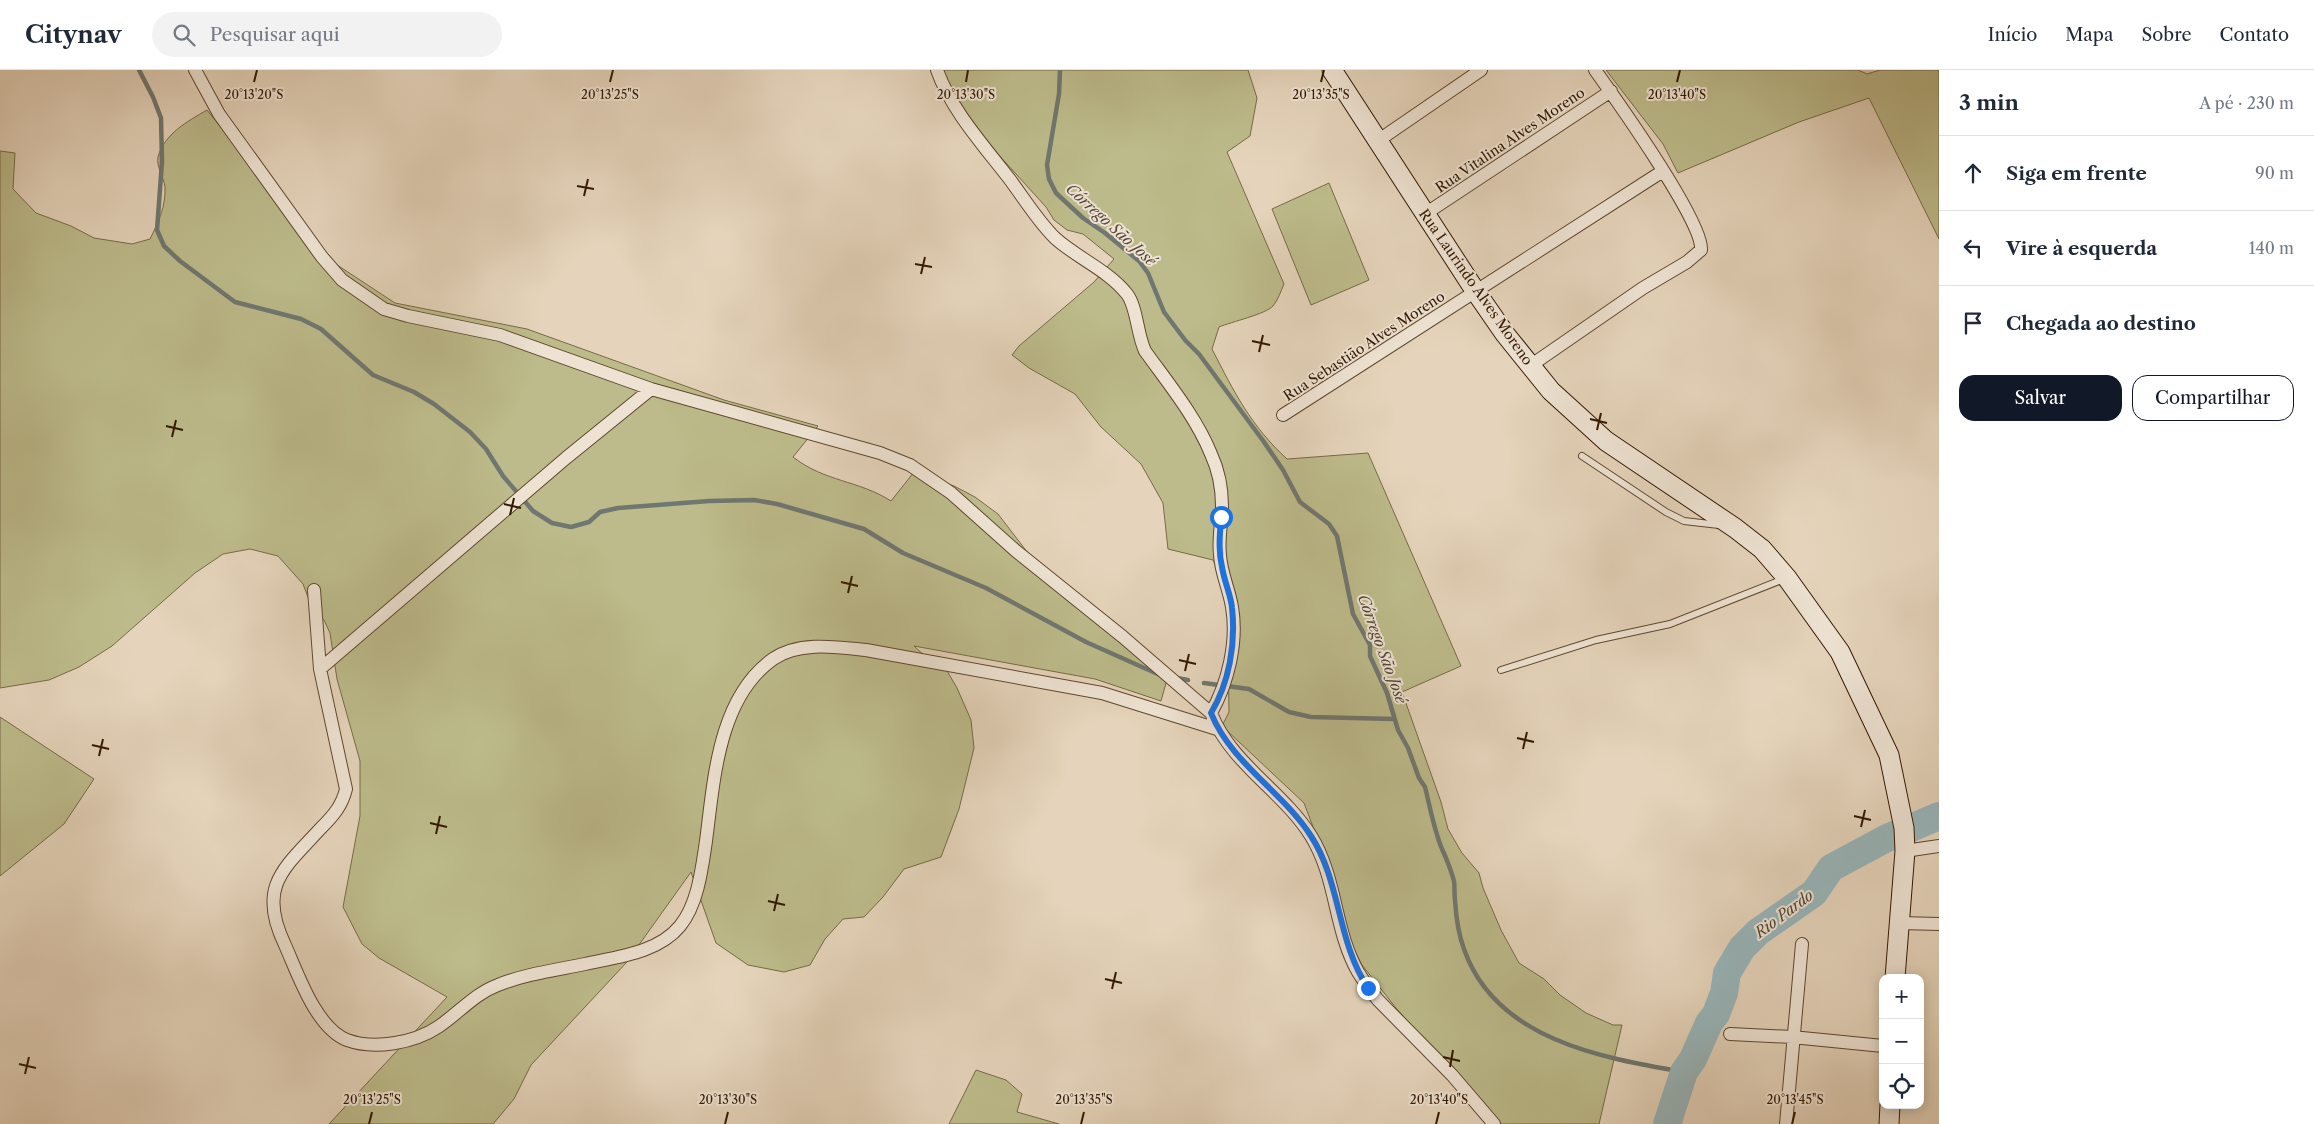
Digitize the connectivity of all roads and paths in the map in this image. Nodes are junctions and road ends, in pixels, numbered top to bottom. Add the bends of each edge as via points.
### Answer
1 (195, 70) edge
2 (937, 70) edge
3 (1332, 70) edge
4 (1481, 70) edge
5 (1595, 70) edge
6 (1611, 92) junction
7 (1379, 140) junction
8 (1663, 171) junction
9 (1425, 214) junction
10 (1476, 292) junction
11 (1530, 366) junction
12 (651, 389) junction
13 (1283, 416) dead end
14 (1582, 456) dead end
15 (1736, 528) junction
16 (1787, 578) junction
17 (314, 590) dead end
18 (320, 668) junction
19 (1500, 670) dead end
20 (1211, 713) junction
21 (1218, 730) junction
22 (1905, 841) junction
23 (1939, 846) edge
24 (1899, 923) junction
25 (1939, 924) edge
26 (1802, 944) dead end
27 (1895, 974) edge
28 (1730, 1034) dead end
29 (1792, 1037) junction
30 (1879, 1046) edge
31 (1890, 1109) edge
32 (1494, 1124) edge
33 (1786, 1124) edge
34 (1889, 1124) edge

1 - 12 street via 219,114 299,228 342,280 365,297 384,309 500,336
2 - 20 street via 962,117 1054,237 1094,265 1127,294 1132,302 1140,341 1211,454 1220,488 1219,554 1232,607 1233,630 1228,672 1220,698
3 - 7 street, Rua Laurindo Alves Moreno
4 - 7 street
5 - 6 street
6 - 8 street
6 - 9 street, Rua Vitalina Alves Moreno
7 - 9 street, Rua Laurindo Alves Moreno
8 - 10 street, Rua Sebastião Alves Moreno
8 - 11 street via 1699,237 1701,250
9 - 10 street, Rua Laurindo Alves Moreno
10 - 11 street, Rua Laurindo Alves Moreno
10 - 13 street, Rua Sebastião Alves Moreno
11 - 15 street, Rua Laurindo Alves Moreno via 1551,391 1606,441
12 - 18 street
12 - 20 street via 880,453 930,477
14 - 15 lane via 1684,521
15 - 16 street, Rua Laurindo Alves Moreno via 1762,549
16 - 19 lane via 1670,624 1596,640
16 - 22 street, Rua Laurindo Alves Moreno via 1840,652 1889,755
17 - 18 street
18 - 21 street via 346,789 336,812 279,877 273,892 272,910 276,928 320,1016 338,1035 371,1044 395,1043 437,1028 472,999 498,985 647,949 671,935 692,905 724,734 738,698 774,658 797,650 827,646 866,650 1102,693
20 - 21 street
21 - 32 street via 1311,835 1331,882 1349,950 1368,988
22 - 23 street
22 - 24 street, Rua Laurindo Alves Moreno
24 - 25 street
24 - 27 street, Rua Laurindo Alves Moreno
26 - 29 street
28 - 29 street
29 - 30 street
29 - 33 street
31 - 34 street

